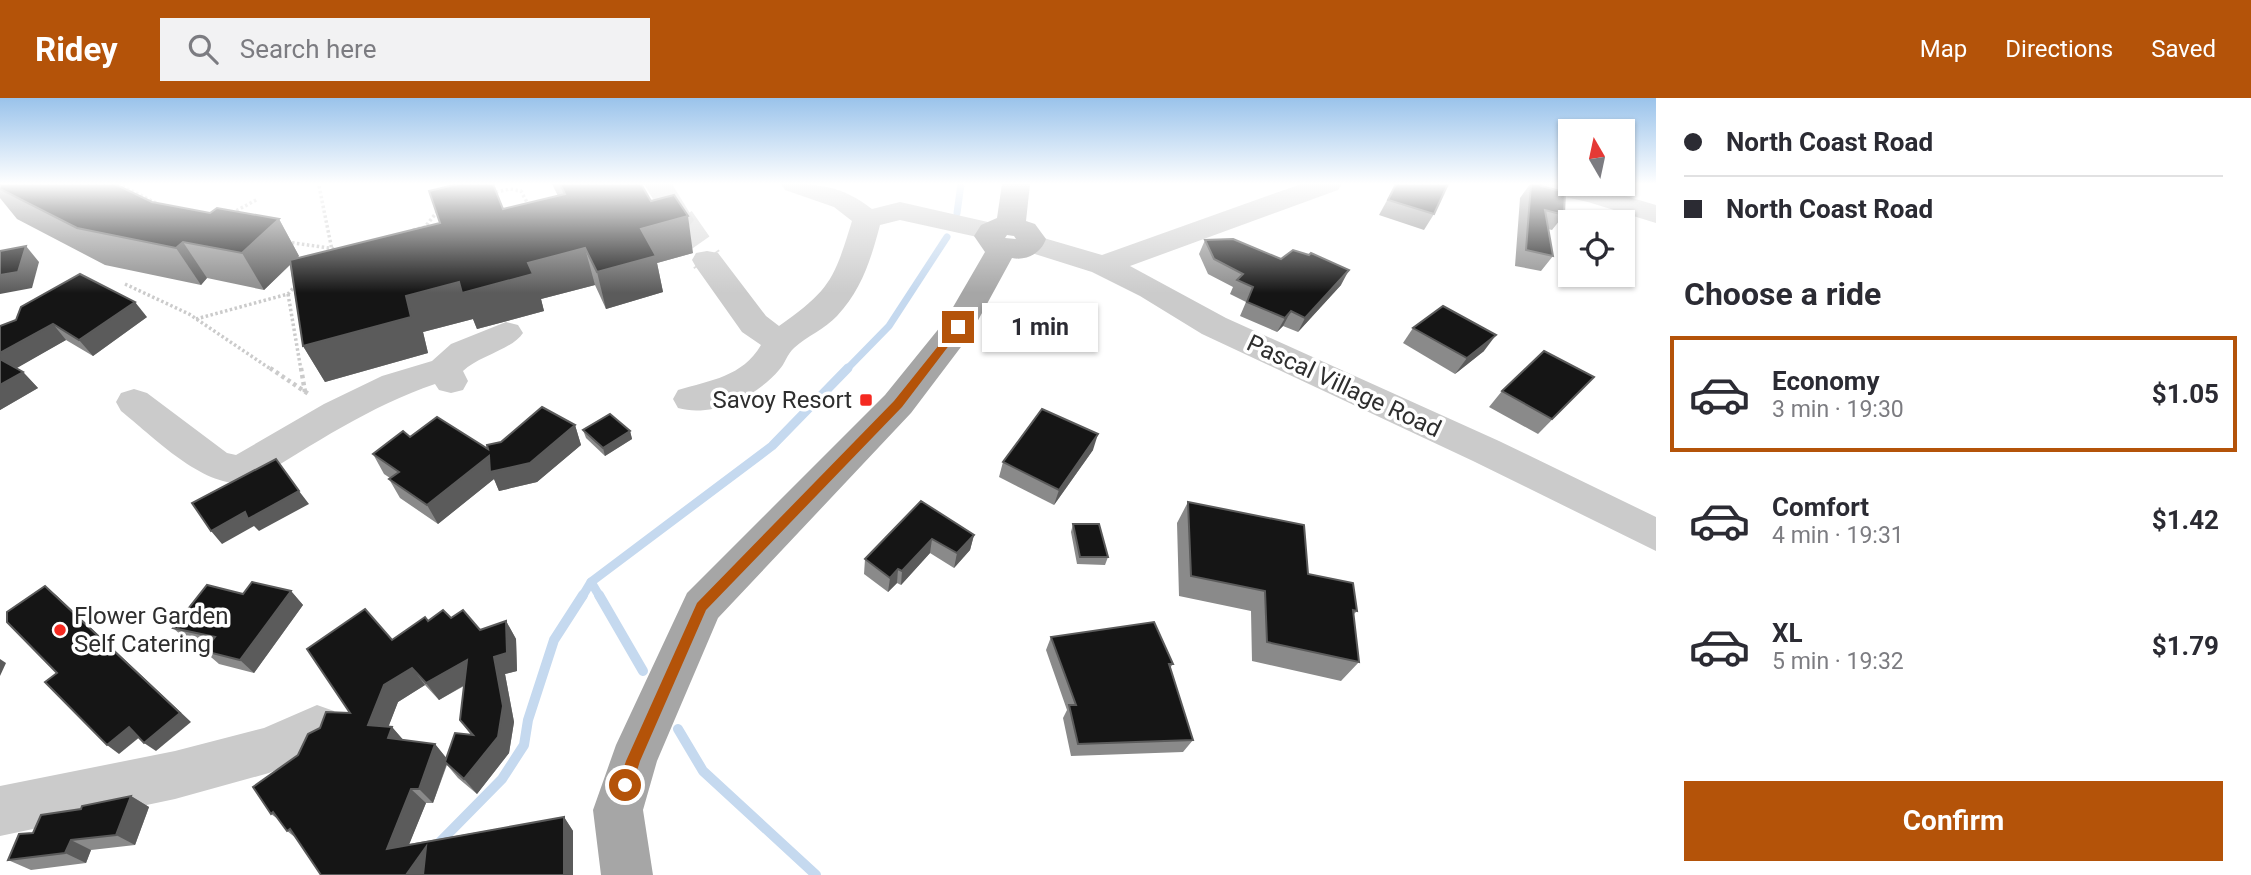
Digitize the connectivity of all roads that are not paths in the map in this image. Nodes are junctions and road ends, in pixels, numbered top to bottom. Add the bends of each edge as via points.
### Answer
1 (867, 220) edge
2 (938, 220) edge
3 (1011, 220) edge
4 (1227, 220) edge
5 (1008, 237) junction
6 (707, 260) tunnel mouth
7 (1103, 265) junction
8 (506, 333) dead end
9 (779, 342) junction
10 (691, 399) dead end
11 (134, 402) dead end
12 (1656, 535) edge
13 (317, 727) edge
14 (0, 811) edge
15 (627, 875) edge

1 - 9 street via 851,274 825,309
2 - 5 street, Pascal Village Road
3 - 5 main road
4 - 7 street
5 - 7 street, Pascal Village Road
5 - 15 main road via 958,327 898,404 702,607 633,761 618,810
6 - 9 street via 754,324
7 - 12 street, Pascal Village Road via 1214,326
8 - 11 street via 463,352 448,375 394,385 240,471 215,464
9 - 10 street via 748,381 722,393
13 - 14 street via 242,758

